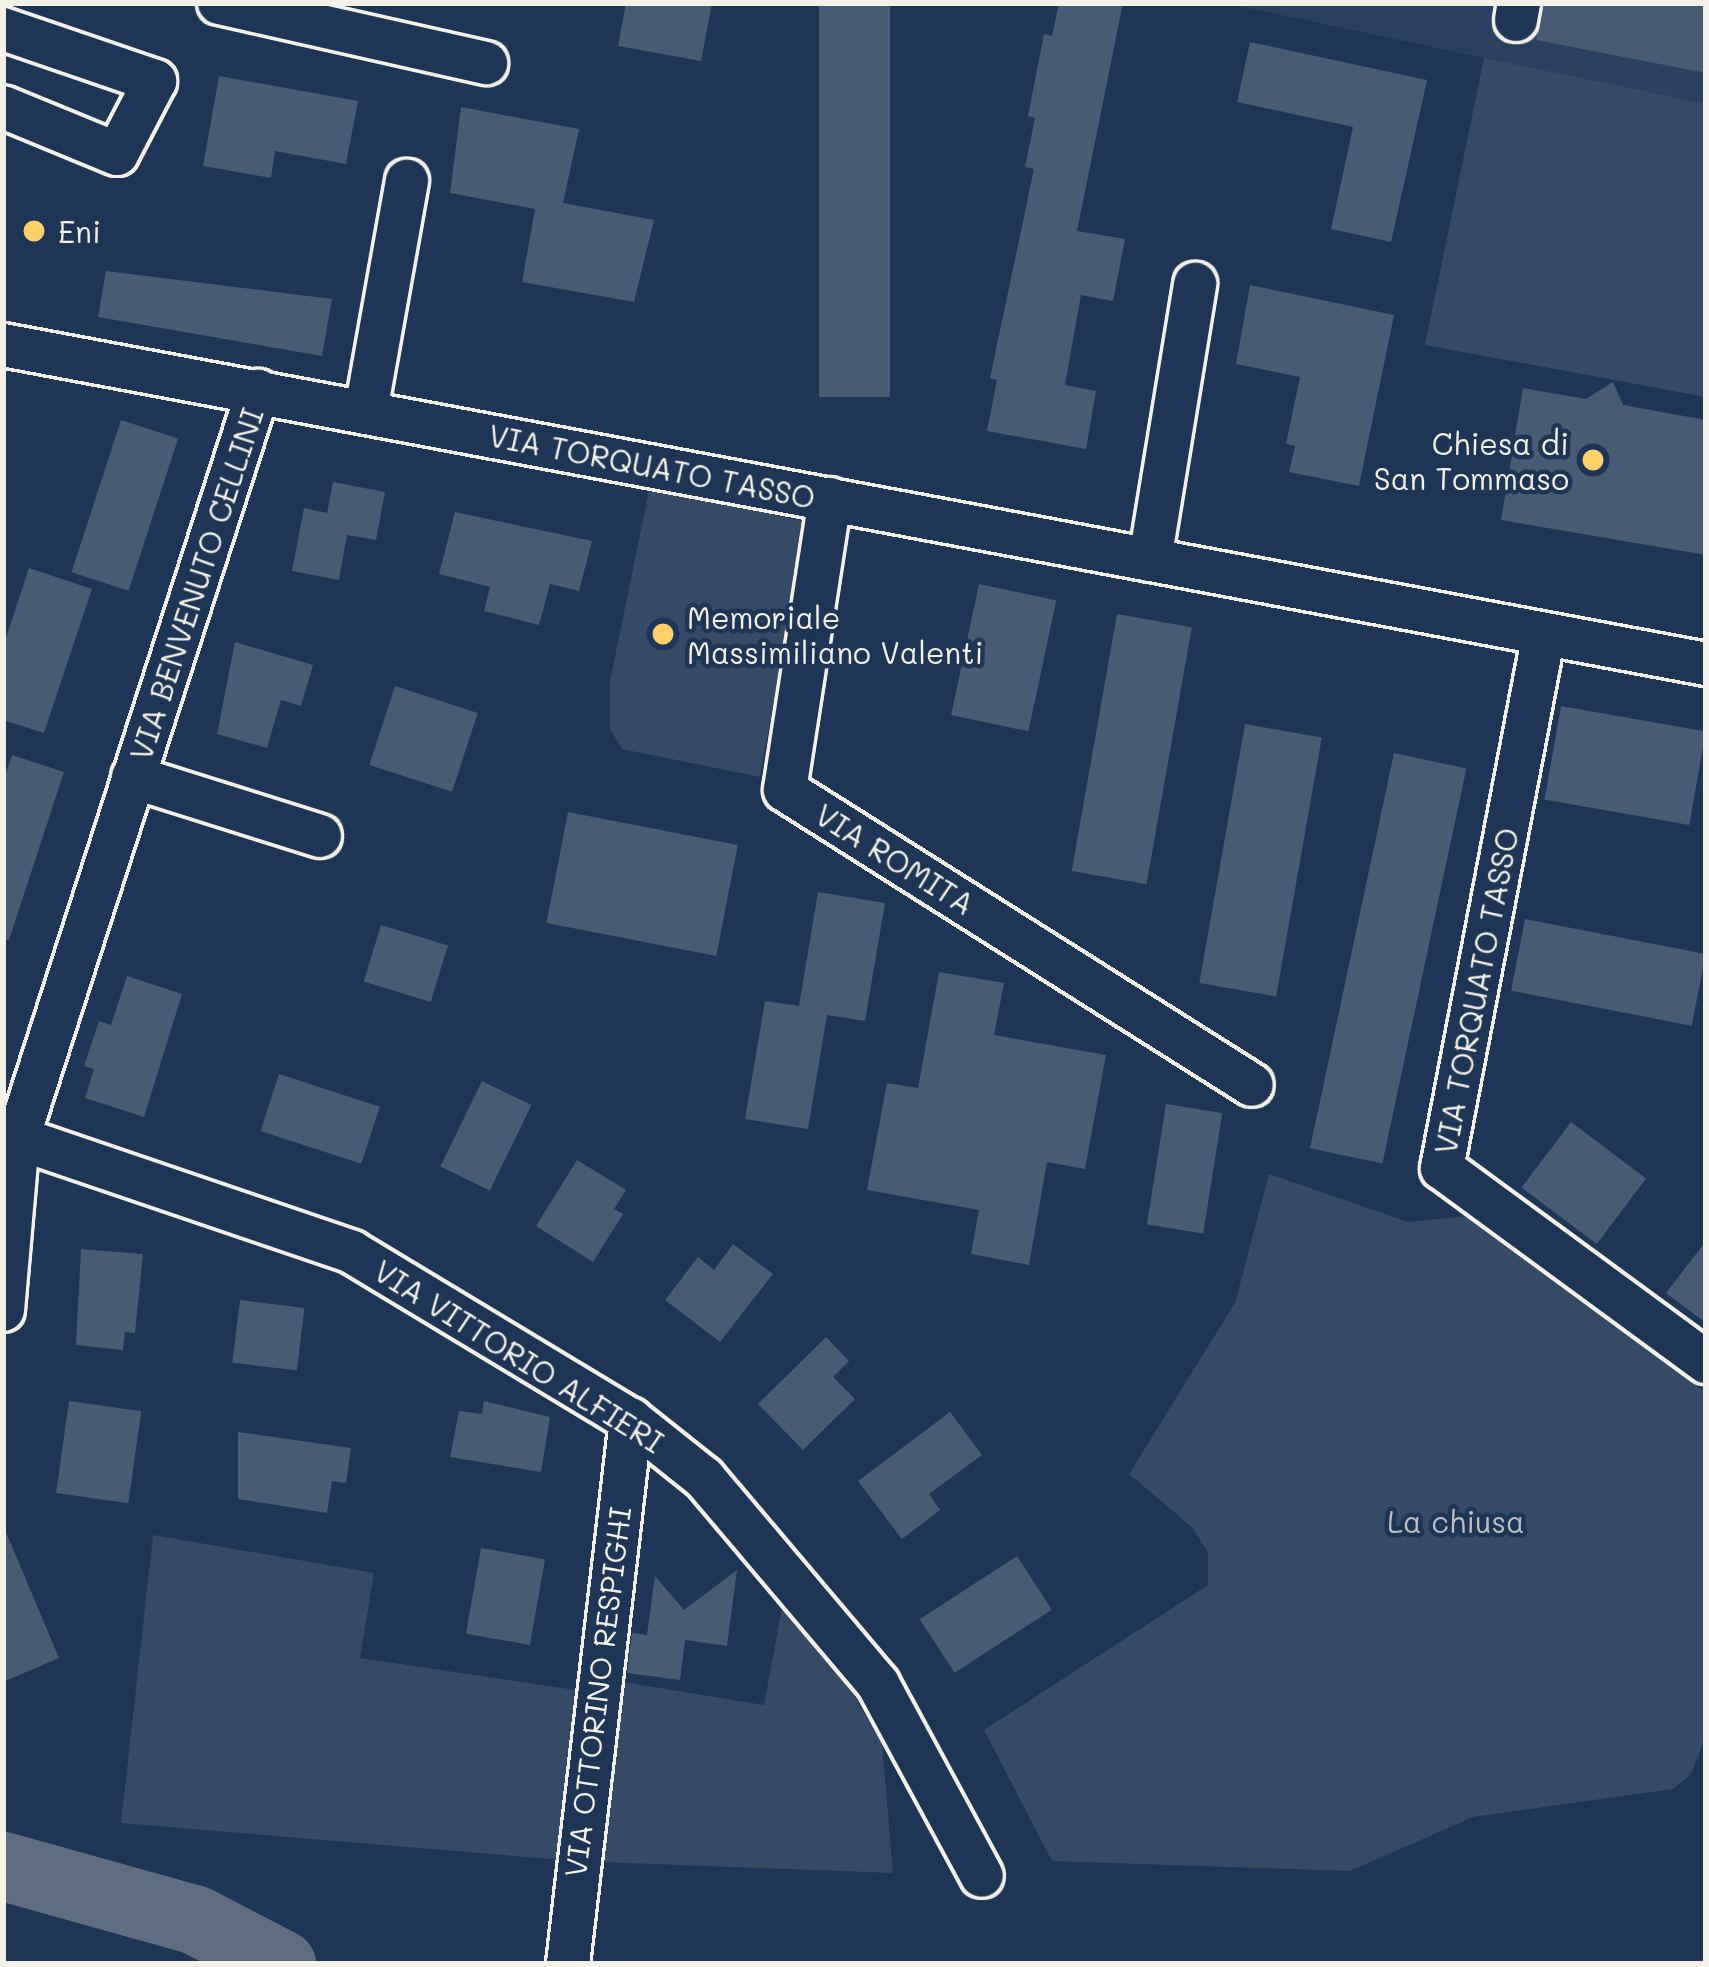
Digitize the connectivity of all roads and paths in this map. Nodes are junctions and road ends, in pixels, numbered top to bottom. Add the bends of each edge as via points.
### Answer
1 (219, 3) edge
2 (3, 29) edge
3 (486, 63) dead end
4 (3, 107) edge
5 (406, 181) dead end
6 (1195, 284) dead end
7 (3, 345) edge
8 (258, 391) junction
9 (366, 411) junction
10 (830, 499) junction
11 (1150, 560) junction
12 (1544, 634) junction
13 (1706, 664) edge
14 (134, 777) junction
15 (320, 836) dead end
16 (1252, 1085) dead end
17 (10, 1135) edge
18 (3, 1310) edge
19 (1706, 1362) edge
20 (631, 1420) junction
21 (982, 1876) dead end
22 (568, 1964) edge

1 - 3 street
2 - 4 street via 155,81 117,154
5 - 9 street
6 - 11 street
7 - 8 street, VIA TORQUATO TASSO
8 - 9 street, VIA TORQUATO TASSO
8 - 14 street, VIA BENVENUTO CELLINI
9 - 10 street, VIA TORQUATO TASSO
10 - 11 street, VIA TORQUATO TASSO
10 - 16 street, VIA ROMITA via 785,790
11 - 12 street, VIA TORQUATO TASSO
12 - 13 street, VIA TORQUATO TASSO
12 - 19 street, VIA TORQUATO TASSO via 1442,1168
14 - 15 street, VIA BENVENUTO CELLINI
14 - 17 street, VIA BENVENUTO CELLINI
17 - 18 street, VIA BENVENUTO CELLINI
17 - 20 street, VIA VITTORIO ALFIERI via 352,1252
20 - 21 street, VIA VITTORIO ALFIERI via 704,1478 878,1684
20 - 22 street, VIA OTTORINO RESPIGHI

